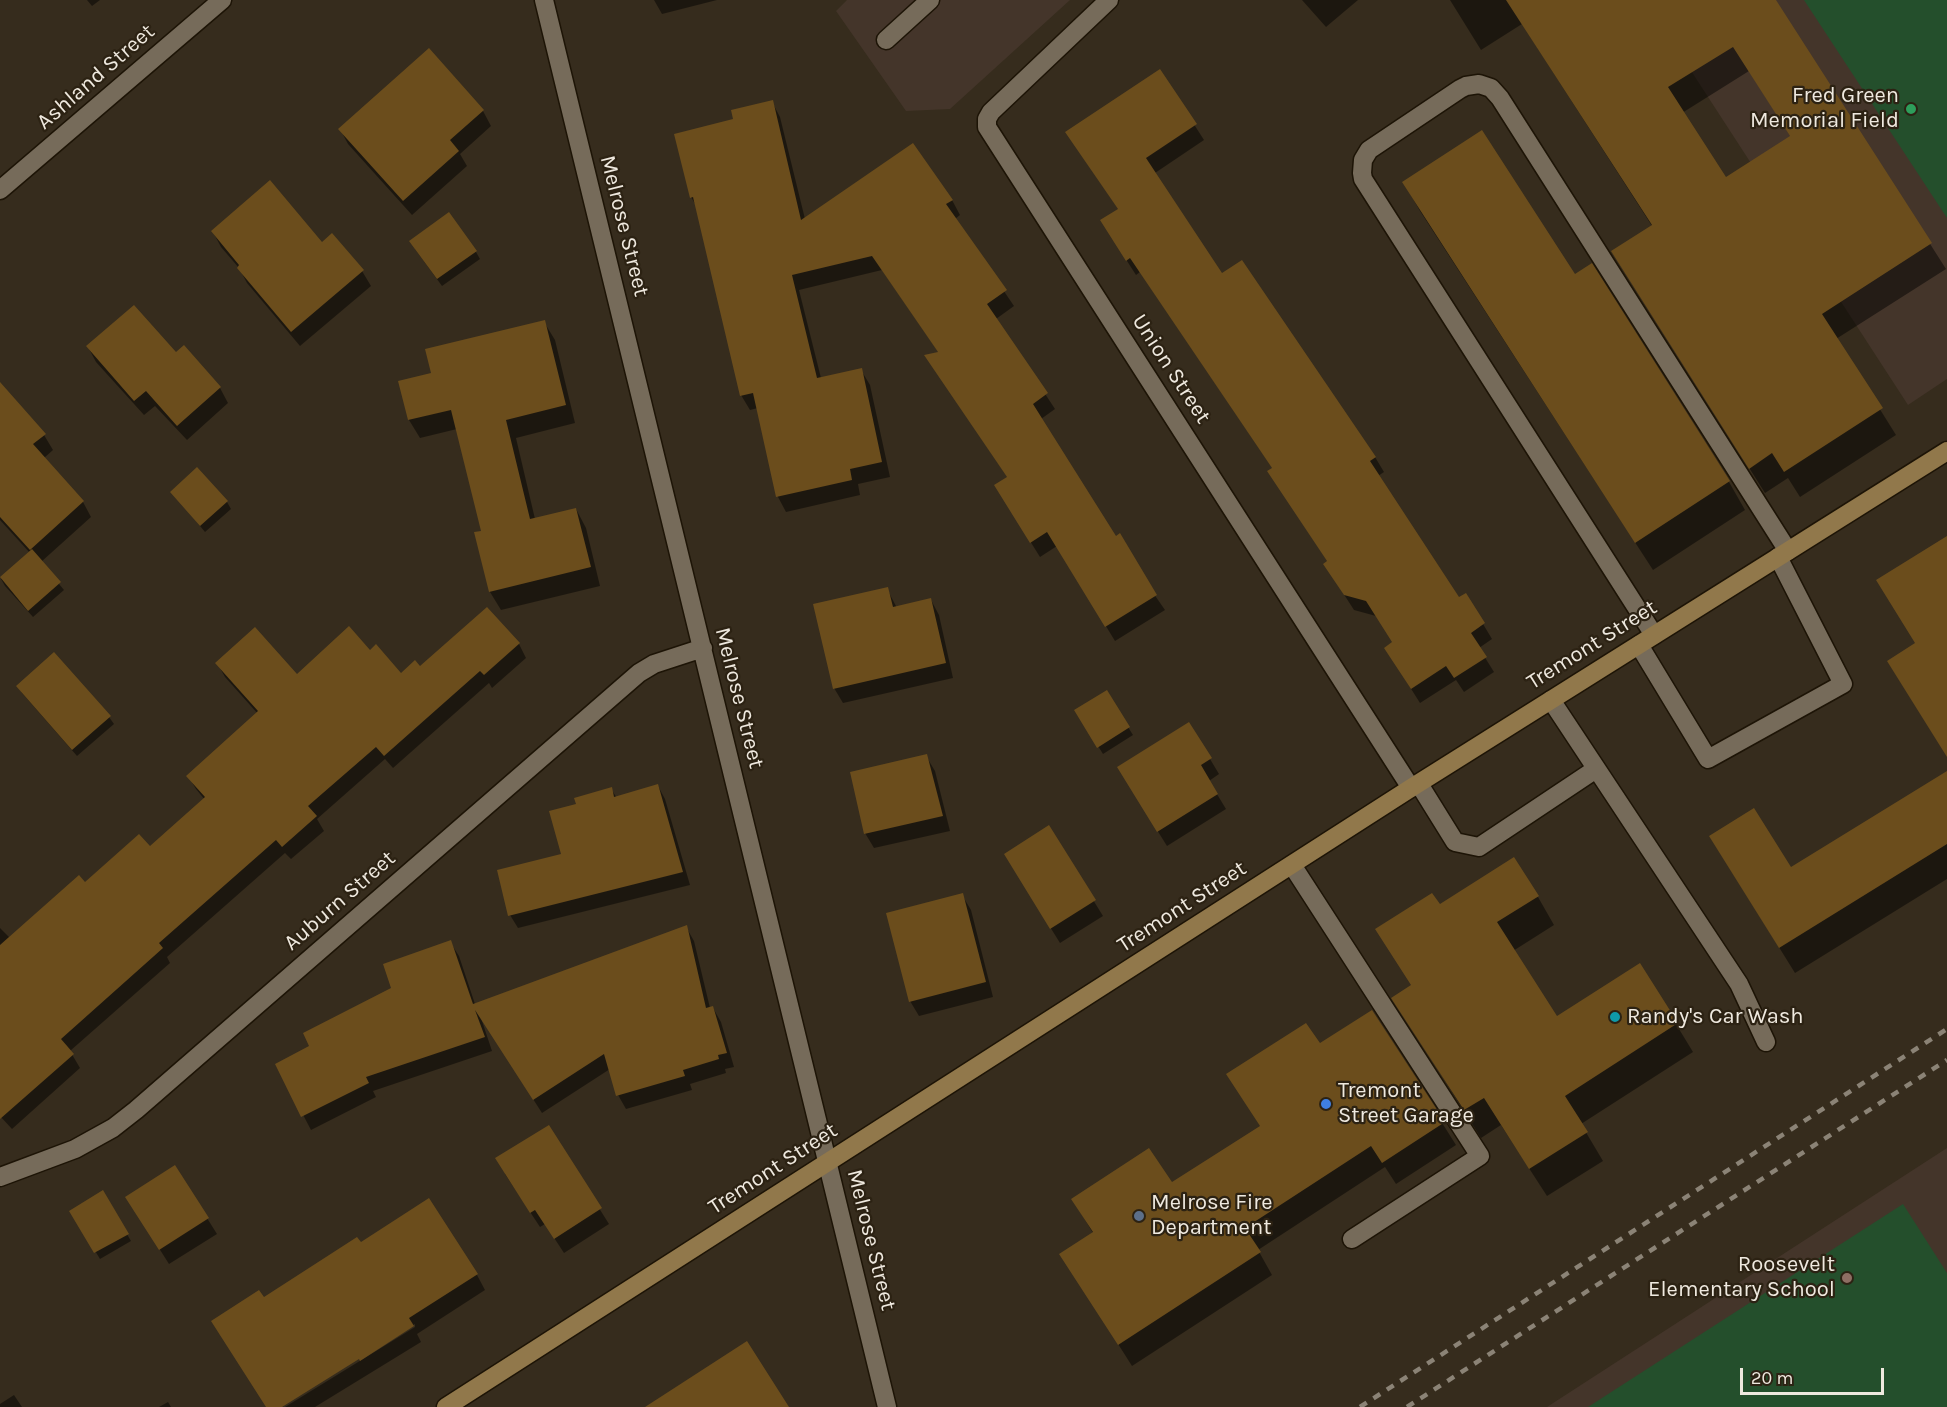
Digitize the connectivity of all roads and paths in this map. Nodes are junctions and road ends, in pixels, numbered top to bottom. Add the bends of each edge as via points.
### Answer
1 (222, 0) edge
2 (544, 0) edge
3 (930, 0) edge
4 (1110, 0) edge
5 (886, 40) dead end
6 (0, 190) edge
7 (1947, 451) edge
8 (1783, 554) junction
9 (1646, 640) junction
10 (703, 648) junction
11 (1551, 700) junction
12 (1596, 769) junction
13 (1415, 786) junction
14 (1292, 864) junction
15 (1766, 1042) dead end
16 (828, 1163) junction
17 (0, 1177) edge
18 (1352, 1239) dead end
19 (446, 1407) edge
20 (887, 1407) edge

1 - 6 street, Ashland Street
2 - 10 street, Melrose Street
3 - 5 street
4 - 13 street, Union Street via 991,112 987,127
7 - 8 street, Tremont Street
8 - 9 street, Tremont Street
8 - 9 street via 1843,684 1708,759
8 - 9 street via 1500,98 1491,88 1479,84 1460,89 1369,150 1363,160 1363,179
9 - 11 street, Tremont Street
10 - 16 street, Melrose Street
10 - 17 street, Auburn Street via 654,664 632,678 113,1128 61,1155
11 - 12 street
11 - 13 street, Tremont Street
12 - 13 street, Union Street via 1479,847 1455,842
12 - 15 street via 1740,984
13 - 14 street, Tremont Street
14 - 16 street, Tremont Street
14 - 18 street via 1480,1156
16 - 19 street, Tremont Street
16 - 20 street, Melrose Street

